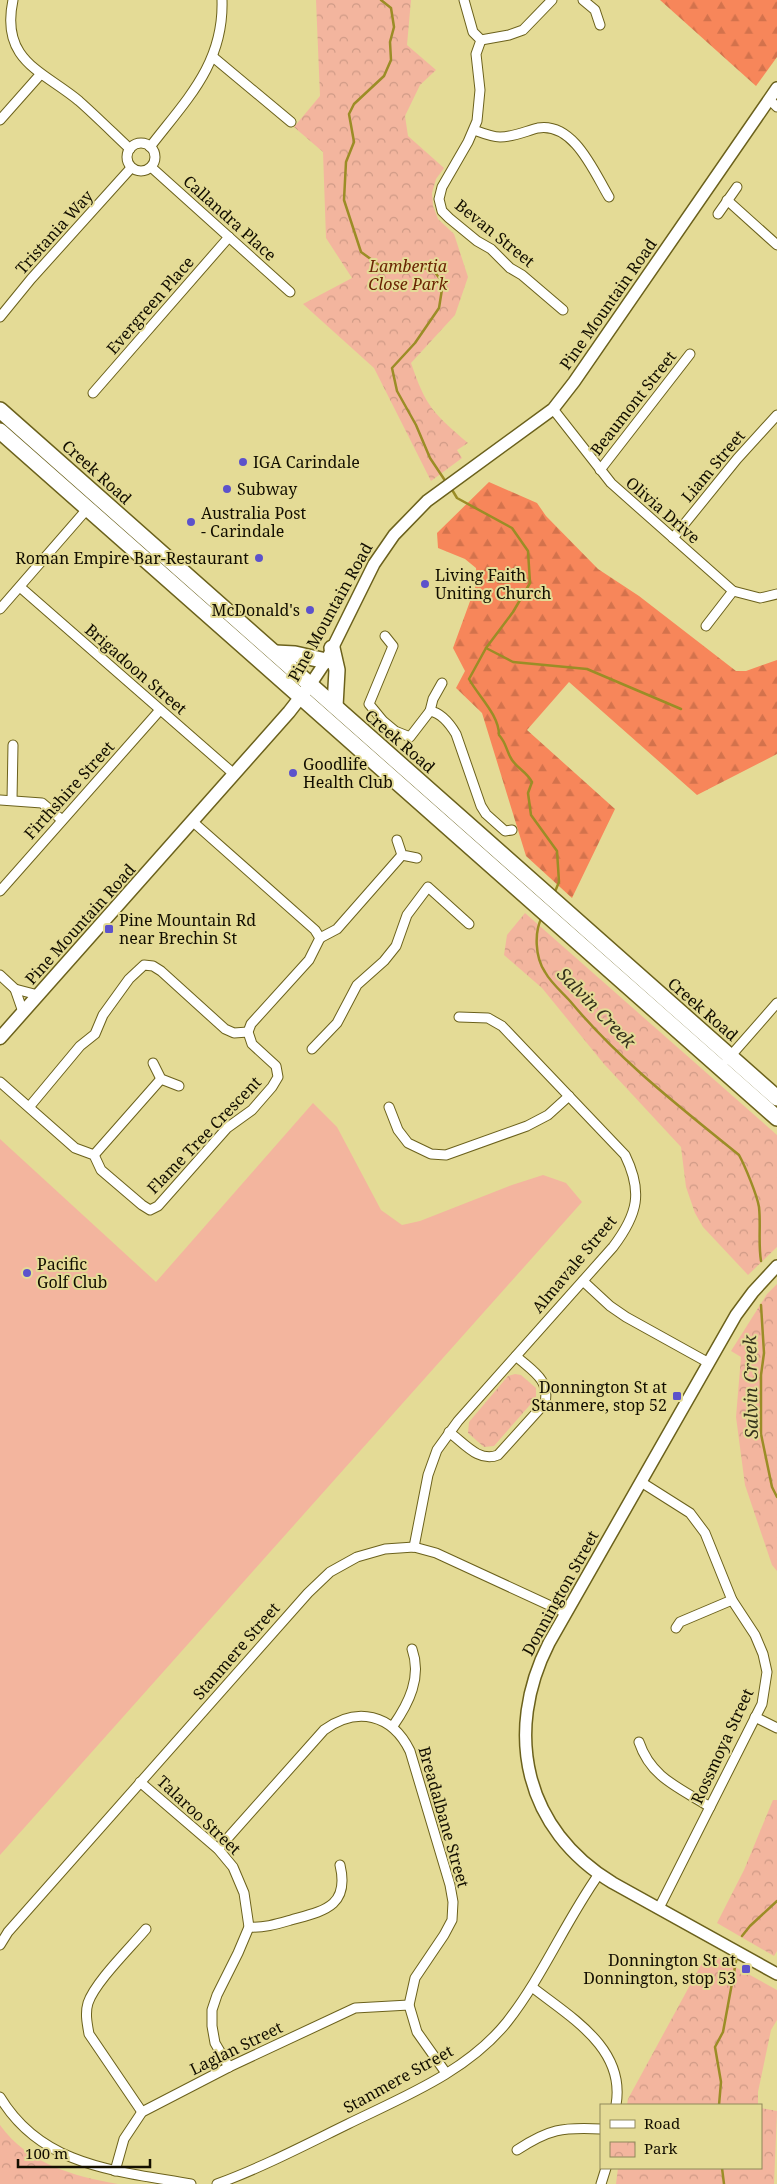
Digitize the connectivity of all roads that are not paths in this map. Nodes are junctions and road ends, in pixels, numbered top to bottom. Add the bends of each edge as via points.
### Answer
1 (14, 0) edge
2 (222, 0) edge
3 (464, 0) edge
4 (552, 0) edge
5 (583, 0) edge
6 (600, 25) dead end
7 (481, 40) junction
8 (213, 57) junction
9 (39, 76) junction
10 (777, 88) edge
11 (773, 103) edge
12 (0, 120) edge
13 (291, 122) dead end
14 (474, 130) junction
15 (150, 147) junction
16 (130, 148) junction
17 (151, 167) junction
18 (131, 168) junction
19 (737, 187) dead end
20 (609, 196) dead end
21 (727, 200) junction
22 (718, 214) dead end
23 (229, 237) junction
24 (777, 245) edge
25 (290, 292) dead end
26 (563, 310) dead end
27 (0, 317) edge
28 (690, 354) dead end
29 (93, 393) dead end
30 (553, 409) junction
31 (0, 410) edge
32 (777, 415) edge
33 (0, 431) edge
34 (600, 470) junction
35 (88, 508) junction
36 (673, 538) junction
37 (20, 586) junction
38 (733, 591) junction
39 (777, 594) edge
40 (0, 609) edge
41 (706, 626) dead end
42 (385, 636) dead end
43 (275, 653) junction
44 (329, 654) junction
45 (442, 683) dead end
46 (306, 691) junction
47 (334, 706) junction
48 (160, 710) junction
49 (430, 711) junction
50 (13, 744) dead end
51 (234, 774) junction
52 (0, 800) edge
53 (12, 800) junction
54 (62, 820) junction
55 (192, 821) junction
56 (512, 830) dead end
57 (397, 840) dead end
58 (402, 855) junction
59 (417, 858) dead end
60 (0, 891) edge
61 (557, 913) junction
62 (469, 924) dead end
63 (320, 938) junction
64 (0, 975) edge
65 (15, 989) junction
66 (38, 995) junction
67 (777, 1003) edge
68 (23, 1012) junction
69 (459, 1017) dead end
70 (248, 1032) junction
71 (0, 1038) edge
72 (312, 1049) dead end
73 (725, 1062) junction
74 (153, 1063) dead end
75 (161, 1079) junction
76 (0, 1082) edge
77 (179, 1086) dead end
78 (570, 1096) junction
79 (777, 1098) edge
80 (30, 1106) junction
81 (389, 1107) dead end
82 (777, 1118) edge
83 (94, 1155) junction
84 (777, 1266) edge
85 (583, 1281) junction
86 (516, 1356) junction
87 (709, 1363) junction
88 (449, 1432) junction
89 (641, 1482) junction
90 (414, 1547) junction
91 (732, 1600) junction
92 (566, 1613) junction
93 (676, 1628) dead end
94 (412, 1649) dead end
95 (755, 1717) junction
96 (393, 1726) junction
97 (777, 1728) edge
98 (639, 1742) dead end
99 (140, 1782) junction
100 (710, 1807) junction
101 (218, 1850) junction
102 (340, 1865) dead end
103 (599, 1874) junction
104 (659, 1908) junction
105 (249, 1927) junction
106 (146, 1930) dead end
107 (0, 1946) edge
108 (777, 1974) edge
109 (532, 1987) junction
110 (409, 2005) junction
111 (229, 2067) junction
112 (446, 2073) junction
113 (0, 2097) edge
114 (616, 2104) edge
115 (142, 2112) junction
116 (600, 2129) edge
117 (516, 2150) dead end
118 (606, 2169) edge
119 (116, 2171) junction
120 (235, 2181) edge
121 (190, 2184) edge
122 (218, 2184) edge
123 (601, 2184) edge

1 - 9 street via 8,14 8,32 14,51
2 - 8 street
3 - 7 street via 472,32
4 - 7 street via 523,30
5 - 6 street via 595,10
7 - 14 street, Bevan Street via 476,54 480,90
8 - 13 street
8 - 15 street via 198,85
9 - 12 street
9 - 16 street via 77,100
10 - 11 street, Pine Mountain Road
11 - 30 street, Pine Mountain Road
14 - 20 street via 499,137 540,128 564,133 575,142
14 - 26 street, Bevan Street via 442,187 439,199 442,211
15 - 16 street via 139,144
15 - 17 street via 154,157
16 - 18 street via 127,158
17 - 18 street via 141,171
17 - 23 street, Callandra Place
18 - 27 street, Tristania Way
19 - 21 street
21 - 22 street
21 - 24 street
23 - 25 street, Callandra Place
23 - 29 street, Evergreen Place
28 - 34 street, Beaumont Street
30 - 34 street, Olivia Drive
30 - 44 street, Pine Mountain Road via 428,501 394,536 374,564
31 - 43 main road, Creek Road
32 - 36 street, Liam Street
33 - 35 main road, Creek Road
34 - 36 street, Olivia Drive via 611,484
35 - 37 street
35 - 46 main road, Creek Road
36 - 38 street, Olivia Drive
37 - 40 street
37 - 48 street, Brigadoon Street
38 - 39 street, Olivia Drive via 760,598
38 - 41 street
42 - 49 street via 392,646 370,698 372,710 396,731 410,737
43 - 44 main road
43 - 46 main road, Creek Road
44 - 46 street, Pine Mountain Road
44 - 47 main road via 337,670
45 - 49 street via 432,699
46 - 47 main road, Creek Road
46 - 51 main road, Pine Mountain Road
46 - 61 main road, Creek Road via 538,906
47 - 61 main road, Creek Road via 543,890
48 - 51 street, Brigadoon Street
48 - 54 street, Firthshire Street
49 - 56 street via 450,724 456,734 486,814 504,831
50 - 53 street
51 - 55 main road, Pine Mountain Road
52 - 53 street
53 - 54 street via 42,803
54 - 60 street, Firthshire Street
55 - 63 street via 315,930
55 - 66 main road, Pine Mountain Road
57 - 58 street
58 - 59 street
58 - 63 street via 337,929
61 - 73 main road, Creek Road
62 - 72 street via 428,887 408,915 396,946 357,985 337,1022
63 - 70 street via 309,960 251,1024
64 - 65 street
65 - 66 street
65 - 68 street
66 - 68 main road, Pine Mountain Road
67 - 73 street
68 - 71 main road, Pine Mountain Road
69 - 78 street, Almavale Street via 488,1018 502,1026
70 - 80 street via 234,1033 225,1029 161,971 153,966 144,966 129,980 103,1015 95,1034 80,1046
70 - 83 street, Flame Tree Crescent via 252,1044 276,1066 278,1077 252,1110 228,1128 158,1206 150,1210 142,1206 101,1170
73 - 79 main road, Creek Road
73 - 82 main road, Creek Road
74 - 75 street
75 - 77 street
75 - 83 street
76 - 80 street
78 - 81 street via 548,1115 527,1126 446,1154 431,1154 408,1143 398,1130
78 - 85 street, Almavale Street via 626,1155 634,1174 636,1194 625,1231
80 - 83 street via 75,1148
84 - 87 street, Donnington Street via 744,1303
85 - 86 street, Almavale Street
85 - 87 street via 626,1317
86 - 88 street, Almavale Street
86 - 88 street via 544,1382 547,1392 544,1403 498,1455 490,1458 481,1457
87 - 89 street, Donnington Street
88 - 90 street, Almavale Street via 428,1475
89 - 91 street, Rossmoya Street via 676,1503 698,1523
89 - 92 street, Donnington Street
90 - 92 street, Stanmere Street via 436,1553
90 - 99 street, Stanmere Street via 385,1549 357,1557 330,1572
91 - 93 street via 680,1622
91 - 95 street, Rossmoya Street via 755,1635 768,1672 762,1704
92 - 103 street, Donnington Street via 538,1665 530,1689 525,1745 533,1786 556,1831
94 - 96 street via 416,1661 415,1683
95 - 97 street
95 - 100 street, Rossmoya Street
96 - 101 street via 360,1715 347,1717 324,1730
96 - 110 street, Breadalbane Street via 404,1737 413,1759 453,1902 452,1920 415,1978
98 - 100 street via 645,1758 656,1772
99 - 101 street, Talaroo Street
99 - 107 street, Stanmere Street via 8,1932
100 - 104 street, Rossmoya Street
101 - 105 street, Talaroo Street via 233,1867 244,1893
102 - 105 street via 344,1879 341,1892 326,1910 262,1928
103 - 104 street, Donnington Street
103 - 109 street, Stanmere Street
104 - 108 street, Donnington Street
105 - 111 street via 212,2010 215,2043
106 - 115 street via 94,1990 86,2020 89,2034
109 - 112 street, Stanmere Street via 505,2024 487,2042
109 - 114 street via 601,2044 615,2077
110 - 111 street, Laglan Street via 355,2008
110 - 112 street, Breadalbane Street via 416,2032
111 - 115 street, Laglan Street
112 - 120 street, Stanmere Street
113 - 119 street via 19,2124 48,2147 79,2161
115 - 119 street, Laglan Street via 124,2139
116 - 117 street via 558,2129 540,2135
118 - 123 street
119 - 121 street
120 - 122 street, Stanmere Street

